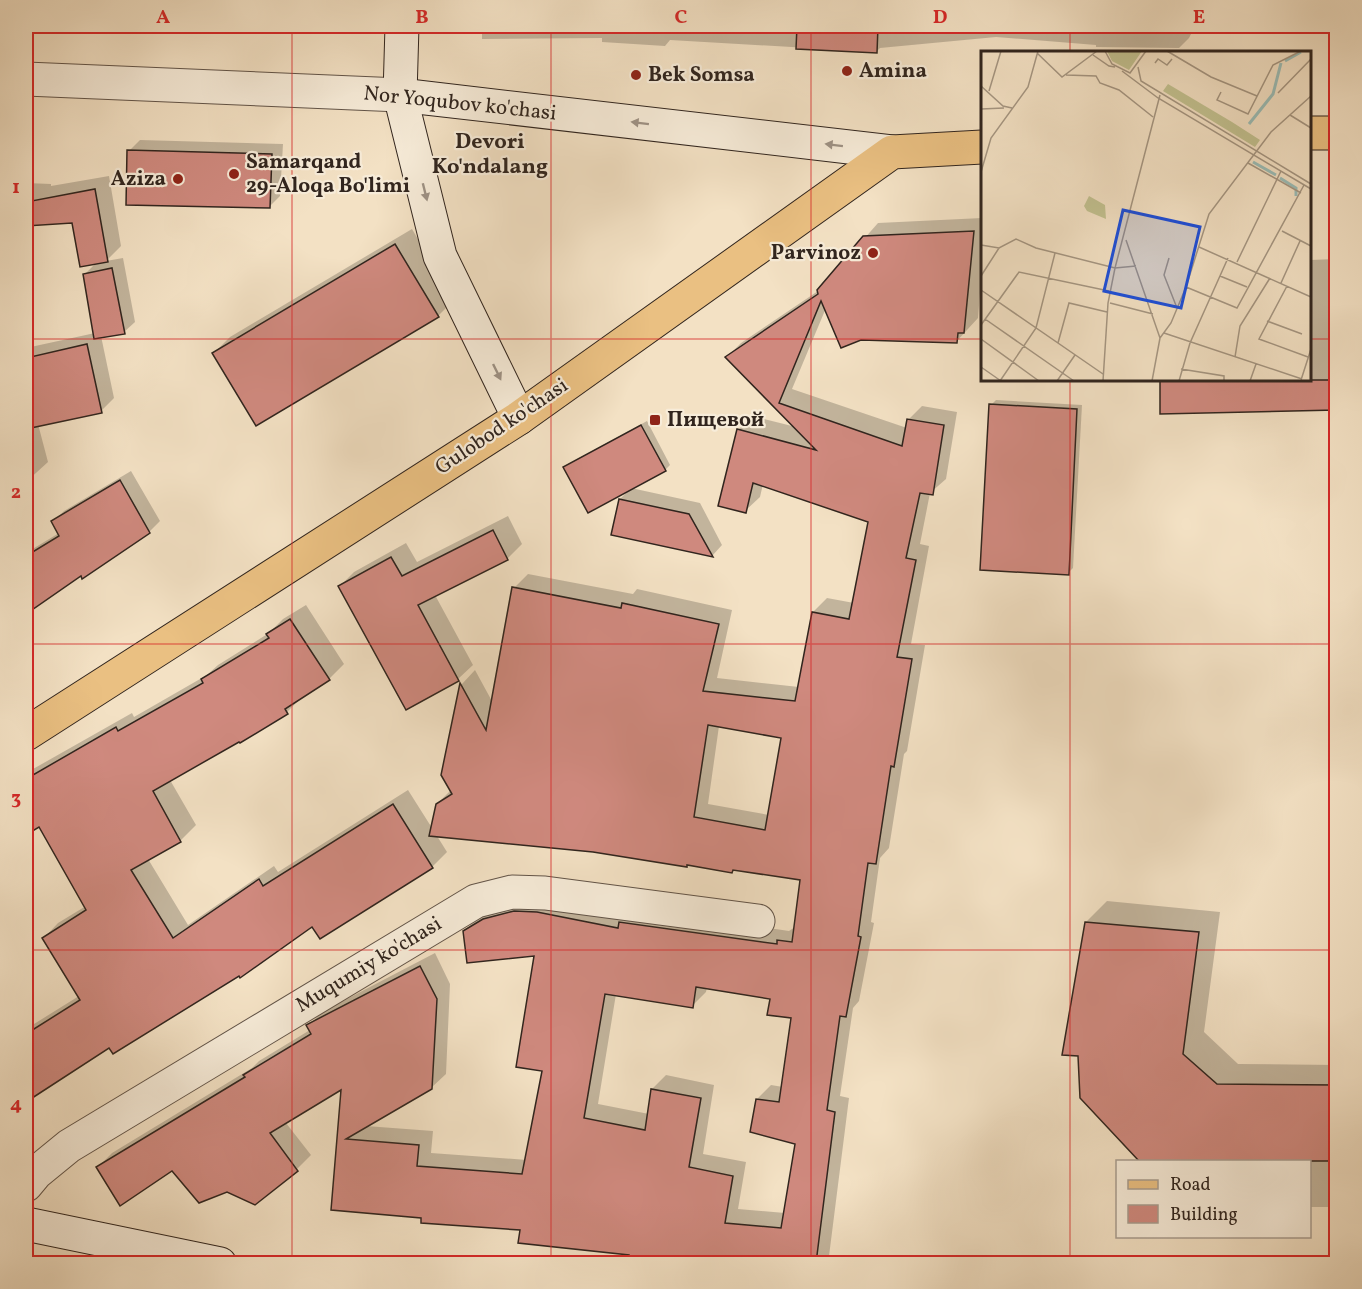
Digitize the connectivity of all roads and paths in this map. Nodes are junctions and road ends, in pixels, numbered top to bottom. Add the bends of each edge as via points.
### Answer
1 (402, 26) edge
2 (26, 79) edge
3 (400, 95) junction
4 (1311, 133) edge
5 (1336, 133) edge
6 (981, 147) edge
7 (892, 152) junction
8 (519, 418) junction
9 (26, 734) edge
10 (758, 921) dead end
11 (26, 1185) edge
12 (26, 1224) edge
13 (220, 1263) edge

1 - 3 street
2 - 3 street, Nor Yoqubov ko'chasi
7 -> 3 street, Nor Yoqubov ko'chasi
3 -> 8 street via 440,256
4 - 5 main road
6 - 7 main road
7 - 8 main road, Gulobod ko'chasi
8 - 9 main road, Gulobod ko'chasi
10 - 11 street, Muqumiy ko'chasi via 545,893 512,892 476,901 69,1146
12 - 13 street

